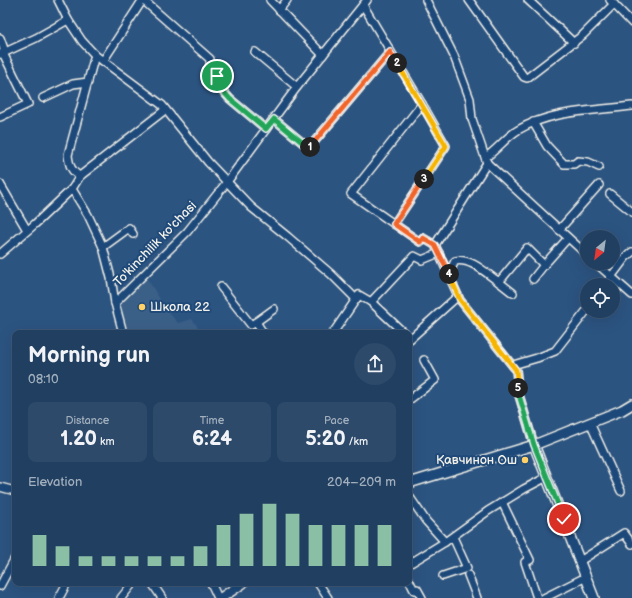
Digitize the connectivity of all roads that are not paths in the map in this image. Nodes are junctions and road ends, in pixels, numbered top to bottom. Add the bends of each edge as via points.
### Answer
1 (58, 0) edge
2 (143, 0) edge
3 (270, 0) edge
4 (287, 0) edge
5 (426, 0) edge
6 (469, 0) edge
7 (528, 0) edge
8 (365, 2) edge
9 (612, 2) edge
10 (279, 10) junction
11 (68, 20) junction
12 (632, 23) edge
13 (0, 38) edge
14 (574, 42) junction
15 (255, 52) dead end
16 (390, 52) junction
17 (1, 54) edge
18 (95, 55) junction
19 (323, 55) junction
20 (103, 61) junction
21 (88, 82) junction
22 (297, 87) junction
23 (43, 98) dead end
24 (422, 104) junction
25 (632, 106) edge
26 (165, 110) junction
27 (0, 117) edge
28 (274, 119) junction
29 (533, 122) junction
30 (266, 129) junction
31 (486, 160) junction
32 (599, 167) dead end
33 (80, 176) junction
34 (227, 182) junction
35 (0, 184) edge
36 (599, 185) dead end
37 (72, 189) junction
38 (610, 194) dead end
39 (632, 212) edge
40 (394, 224) junction
41 (27, 230) junction
42 (559, 230) junction
43 (133, 234) dead end
44 (568, 238) junction
45 (435, 245) junction
46 (103, 247) junction
47 (580, 249) edge
48 (1, 250) edge
49 (632, 252) edge
50 (439, 253) junction
51 (544, 265) junction
52 (604, 270) edge
53 (612, 277) junction
54 (533, 278) dead end
55 (452, 282) junction
56 (499, 282) junction
57 (221, 287) dead end
58 (513, 293) dead end
59 (632, 295) edge
60 (458, 296) junction
61 (356, 299) junction
62 (371, 302) junction
63 (115, 303) junction
64 (274, 309) dead end
65 (581, 318) edge
66 (256, 322) junction
67 (122, 330) edge
68 (261, 330) edge
69 (335, 330) edge
70 (401, 330) edge
71 (412, 337) edge
72 (424, 360) dead end
73 (513, 365) junction
74 (412, 398) edge
75 (632, 404) edge
76 (590, 423) junction
77 (534, 445) junction
78 (547, 477) junction
79 (412, 482) edge
80 (0, 485) edge
81 (12, 490) edge
82 (621, 492) dead end
83 (412, 500) edge
84 (502, 502) junction
85 (453, 537) junction
86 (445, 542) junction
87 (632, 544) edge
88 (580, 561) junction
89 (412, 562) edge
90 (12, 564) edge
91 (468, 575) dead end
92 (443, 576) dead end
93 (586, 576) junction
94 (0, 586) edge
95 (65, 586) edge
96 (131, 586) edge
97 (154, 586) edge
98 (212, 586) edge
99 (239, 586) edge
100 (320, 586) edge
101 (412, 586) edge
102 (59, 598) edge
103 (121, 598) edge
104 (162, 598) edge
105 (218, 598) edge
106 (221, 598) edge
107 (328, 598) edge
108 (422, 598) edge
109 (477, 598) edge
110 (537, 598) edge
111 (544, 598) edge
112 (594, 598) edge

1 - 11 street
2 - 20 street
2 - 30 street via 210,59 210,69 217,76 215,82 230,99
3 - 10 street
4 - 10 street
5 - 31 street via 454,56 470,99 472,119
6 - 14 street via 524,77 527,78
7 - 14 street
8 - 16 street
8 - 19 street, To'kinchilik ko'chasi
9 - 12 street
9 - 14 street via 584,35
10 - 19 street
11 - 17 street
11 - 18 street
13 - 17 street via 4,49
15 - 22 street
16 - 24 street
16 - 28 street via 309,148
17 - 27 street via 28,104
18 - 20 street
18 - 21 street
19 - 22 street, To'kinchilik ko'chasi
20 - 26 street
21 - 23 street via 73,84
21 - 33 street via 68,155 71,168
22 - 28 street, To'kinchilik ko'chasi
24 - 40 street via 446,146
24 - 40 street via 351,194
25 - 29 street via 598,109
26 - 33 street
26 - 34 street
28 - 30 street, To'kinchilik ko'chasi
29 - 31 street via 509,136
29 - 32 street via 547,146 564,164 574,164 578,161
30 - 34 street, To'kinchilik ko'chasi
31 - 42 street
31 - 45 street
33 - 37 street
34 - 61 street via 251,207 331,274
34 - 63 street, To'kinchilik ko'chasi via 187,232
35 - 41 street
36 - 42 street
37 - 41 street
37 - 46 street
38 - 39 street
40 - 45 street via 420,242 423,238
41 - 48 street
42 - 44 street
43 - 46 street via 129,228
44 - 47 street
44 - 51 street
45 - 50 street
46 - 63 street
49 - 53 street
50 - 55 street
50 - 62 street via 422,260 414,256
51 - 54 street
51 - 56 street via 527,248
52 - 53 street
53 - 59 street
55 - 56 street via 452,267 455,261 459,260 480,269
55 - 60 street
56 - 58 street
57 - 66 street via 251,325
60 - 71 street
60 - 73 street
61 - 62 street via 359,295
61 - 69 street
62 - 70 street
63 - 67 street
64 - 66 street
65 - 73 street via 555,351
66 - 68 street
72 - 74 street via 435,380
73 - 77 street
75 - 76 main road
76 - 77 main road
76 - 82 street
77 - 78 main road
77 - 79 main road
78 - 84 street
78 - 88 main road
80 - 81 street
83 - 86 street
84 - 85 street
84 - 110 street via 530,560 526,562
85 - 86 street
85 - 92 street via 467,568
86 - 89 street
87 - 88 street via 624,533
88 - 93 main road
90 - 94 street
91 - 109 street
93 - 111 street
93 - 112 main road
95 - 102 street
96 - 103 street
97 - 104 street
98 - 105 street
99 - 106 main road
100 - 107 street
101 - 108 street

